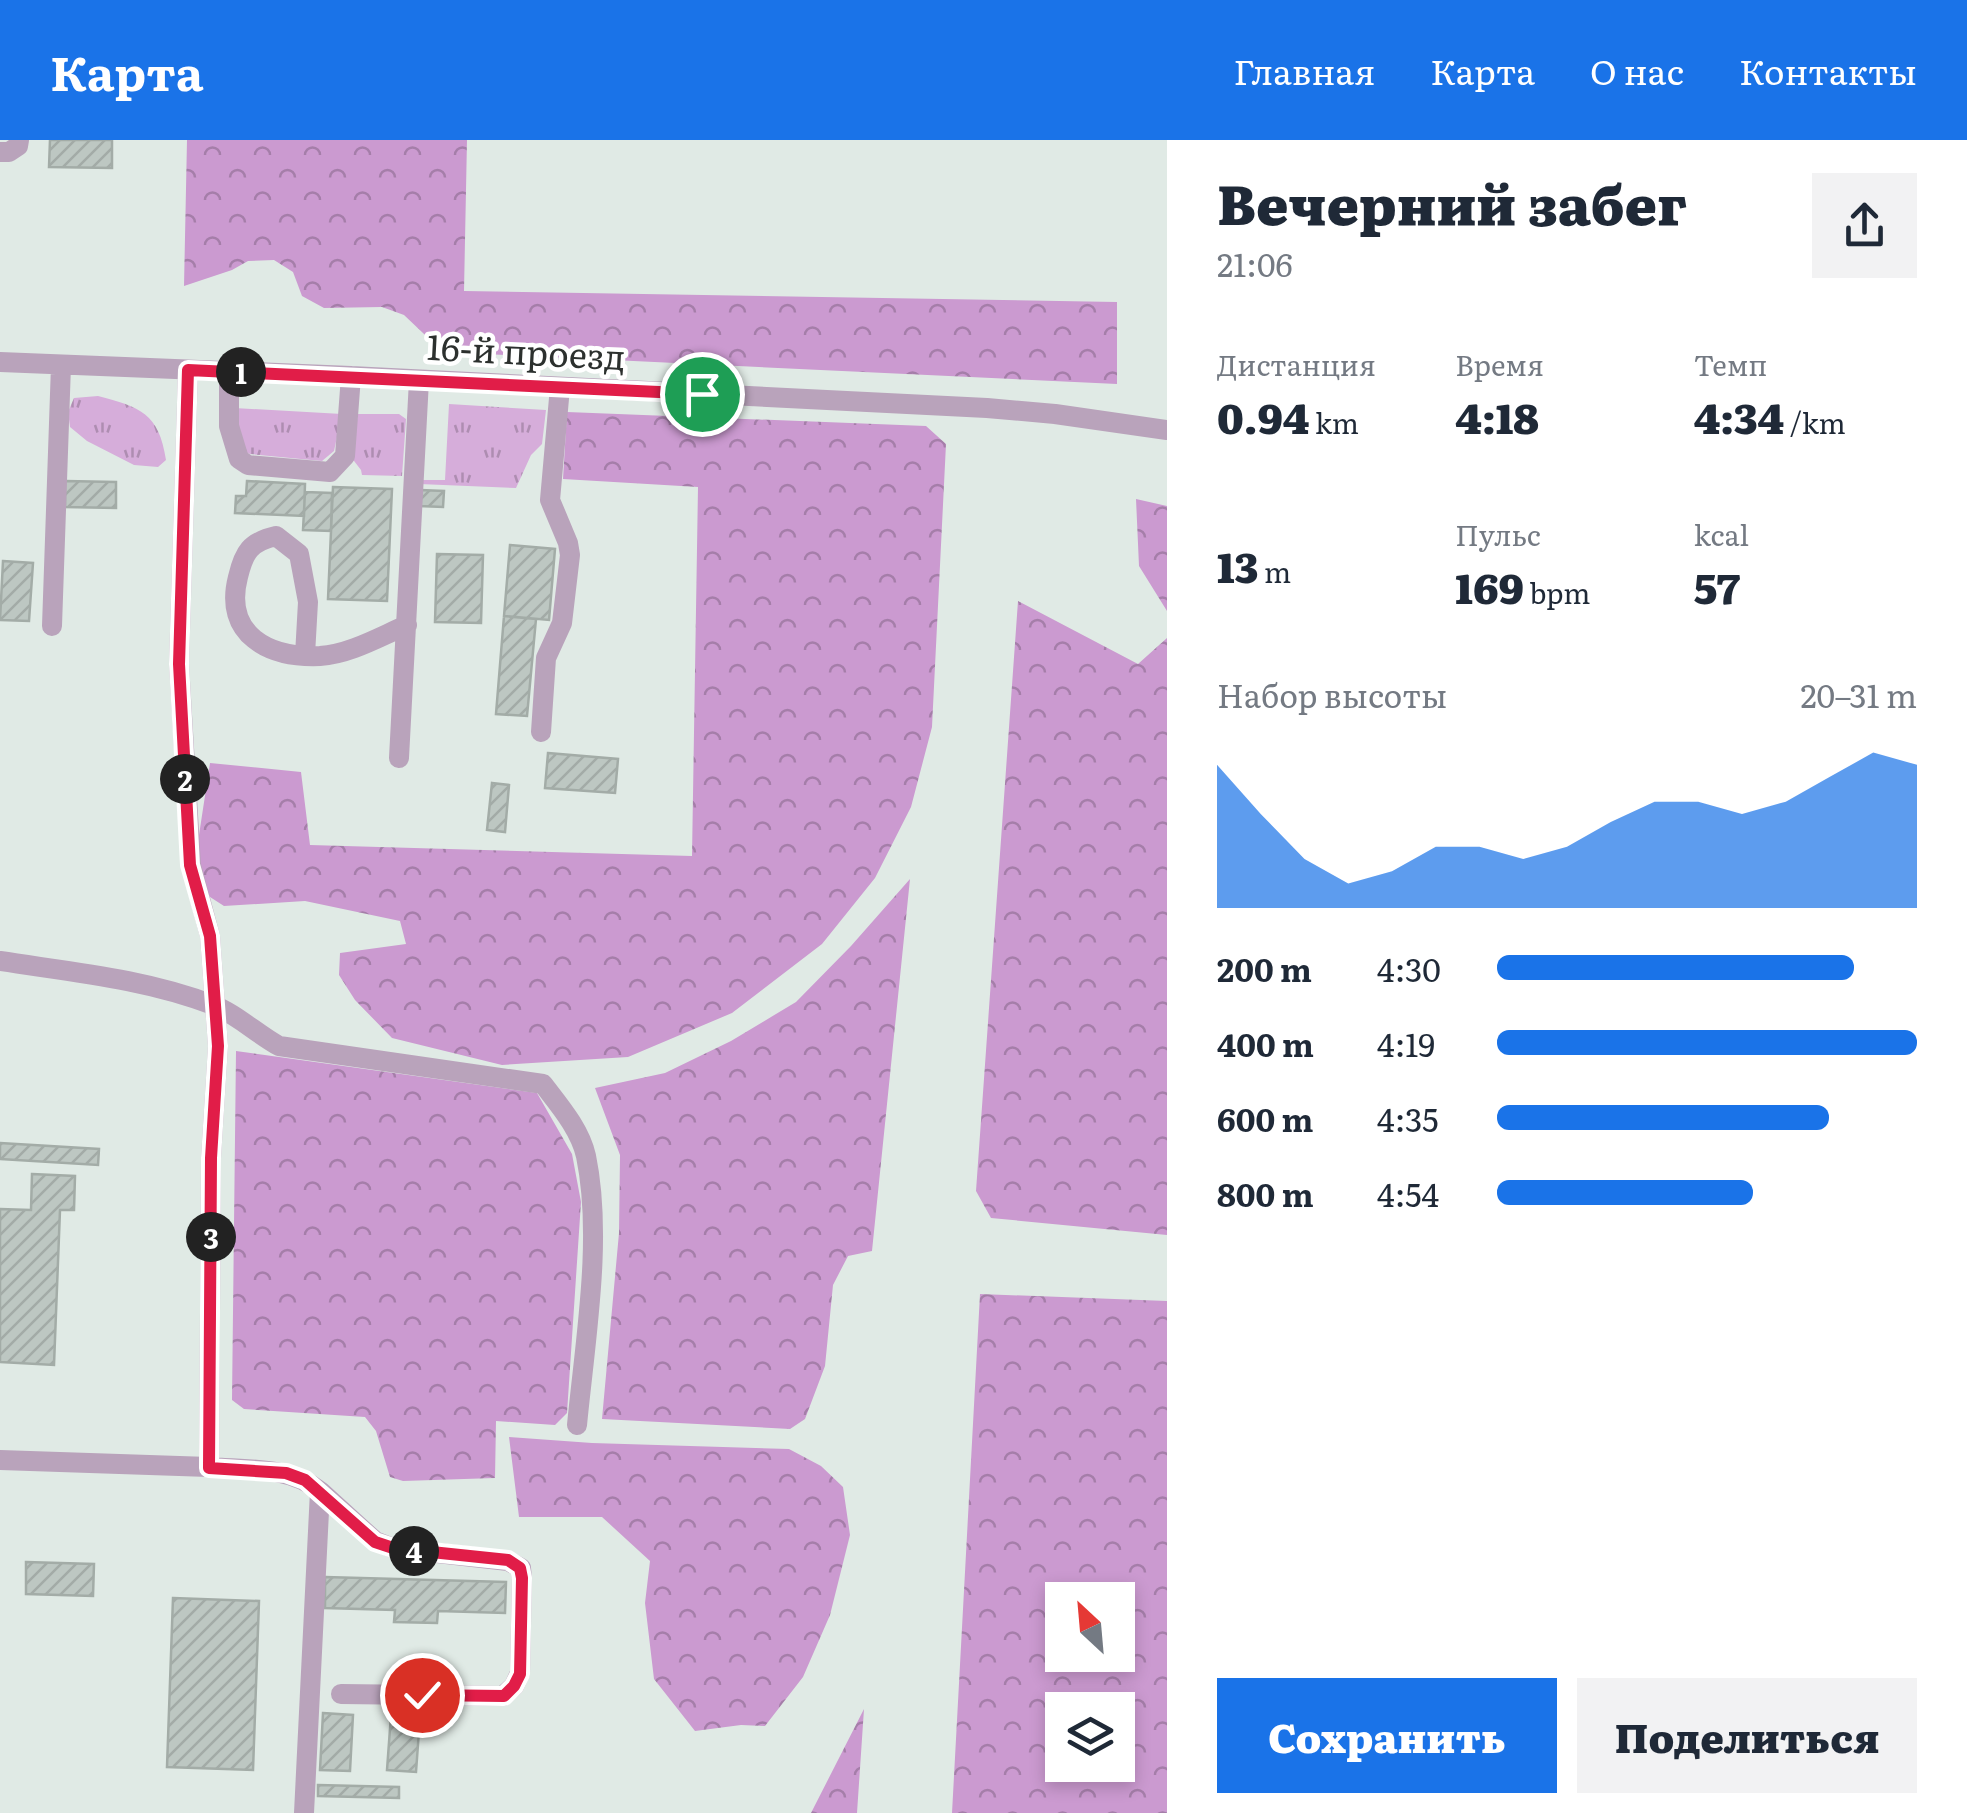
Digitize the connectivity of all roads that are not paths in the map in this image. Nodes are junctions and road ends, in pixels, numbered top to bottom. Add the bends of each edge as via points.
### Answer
1 (19, 140) edge
2 (0, 152) edge
3 (0, 362) edge
4 (61, 365) junction
5 (188, 370) junction
6 (228, 372) junction
7 (351, 376) junction
8 (419, 380) junction
9 (560, 387) junction
10 (1167, 430) edge
11 (406, 625) junction
12 (52, 626) dead end
13 (304, 655) junction
14 (540, 732) dead end
15 (399, 758) dead end
16 (0, 961) edge
17 (217, 1006) junction
18 (577, 1424) dead end
19 (0, 1460) edge
20 (209, 1468) junction
21 (320, 1491) junction
22 (341, 1694) dead end
23 (304, 1813) edge

1 - 2 street
3 - 4 street, 16-й проезд
4 - 5 street, 16-й проезд
4 - 12 street
5 - 6 street, 16-й проезд
5 - 17 street via 180,699 190,865 210,936
6 - 7 street, 16-й проезд
6 - 7 street via 239,460 330,472 344,456
7 - 8 street, 16-й проезд
8 - 9 street, 16-й проезд
8 - 11 street
9 - 10 street, 16-й проезд via 987,408
9 - 14 street via 550,500 570,555 562,623 546,658
11 - 13 street via 338,653
11 - 15 street
13 - 13 street via 258,644 235,614 243,557 258,540 276,536 299,554 308,602
16 - 17 street
17 - 18 street via 278,1046 543,1084 585,1153 592,1212
17 - 20 street
19 - 20 street
20 - 21 street via 286,1473
21 - 22 street via 375,1542 508,1560 522,1578 520,1674 504,1696
21 - 23 street

